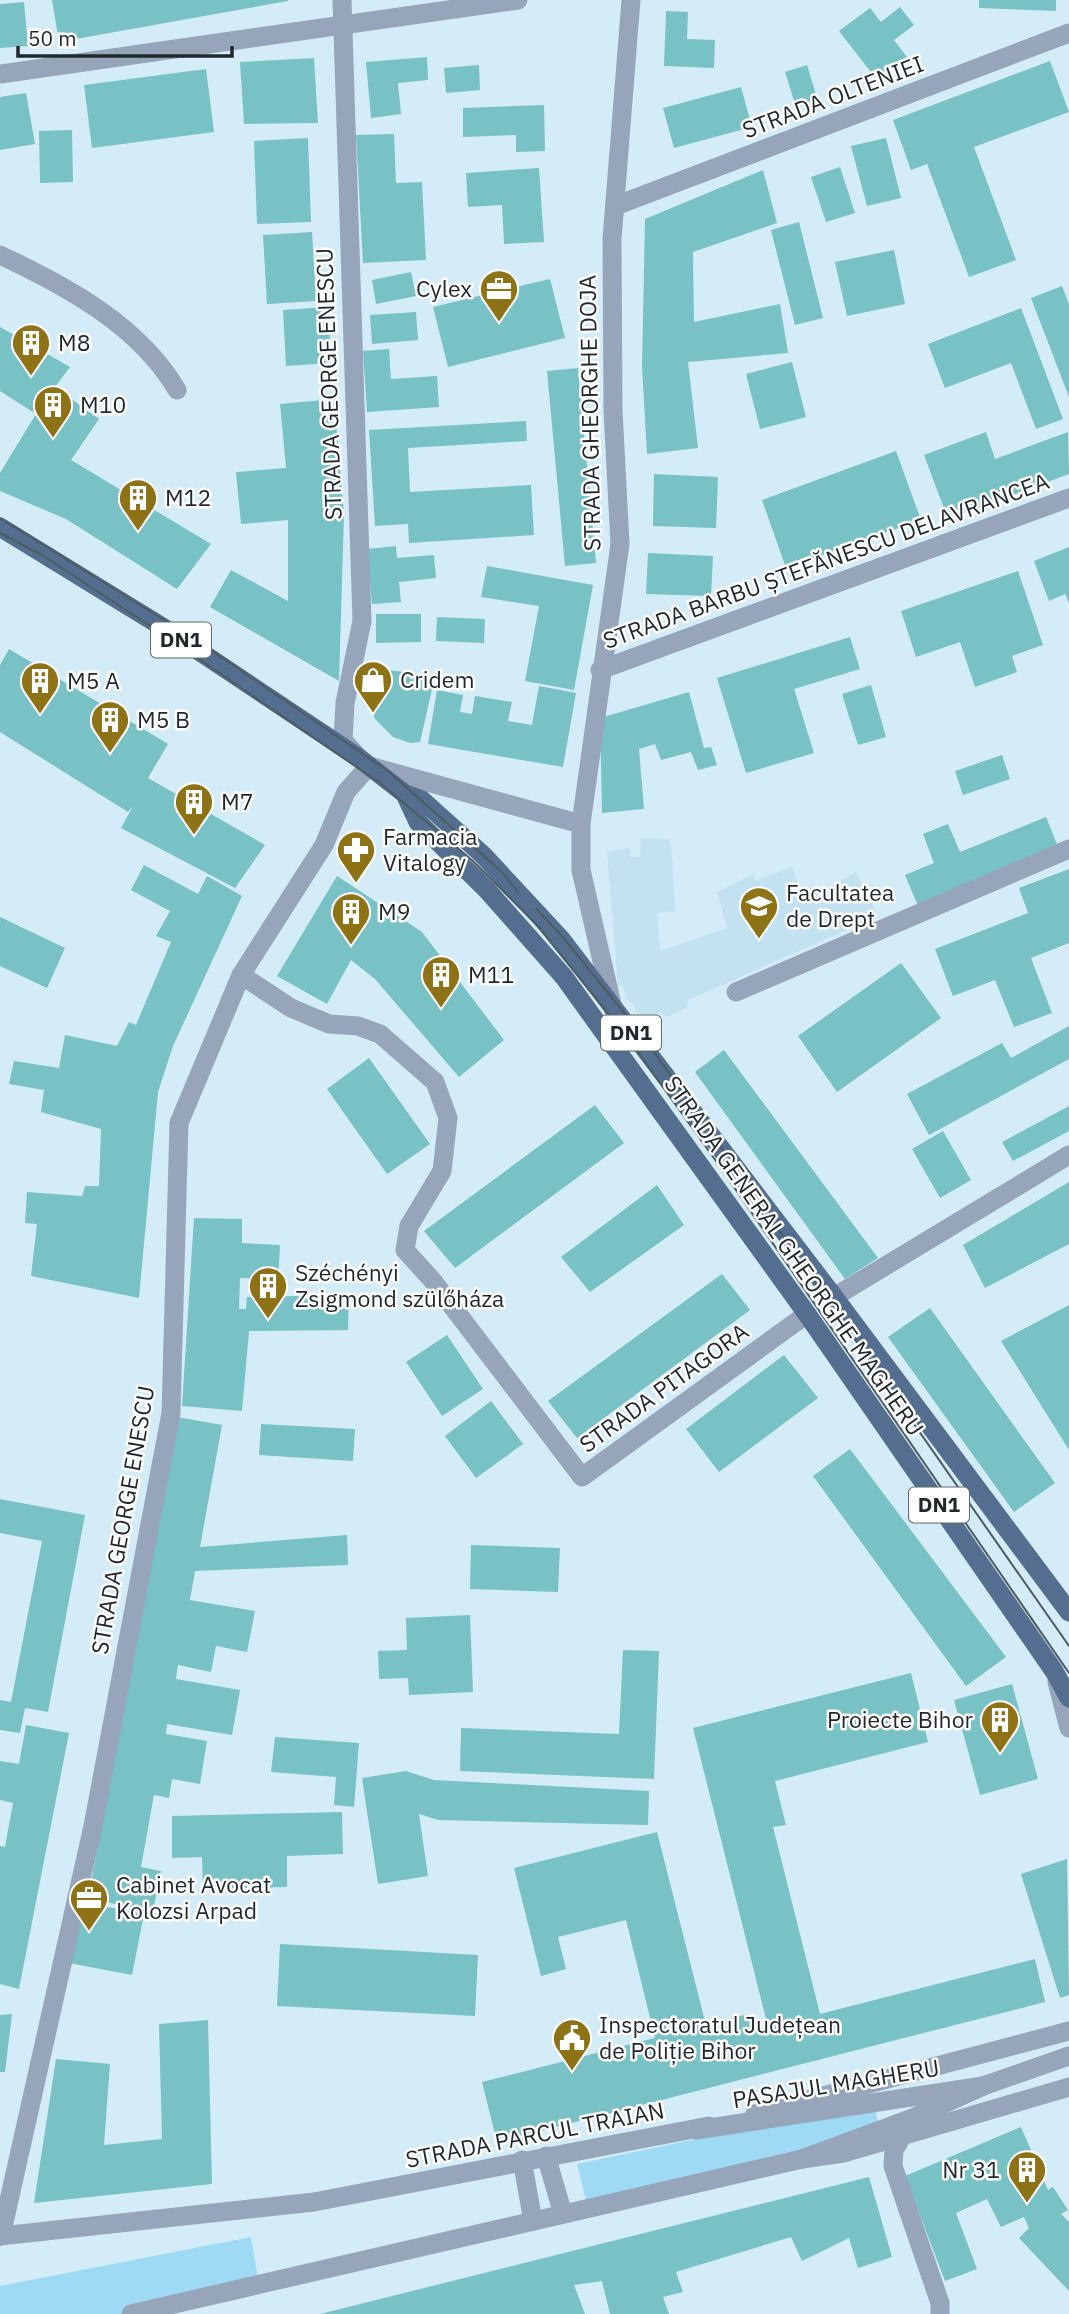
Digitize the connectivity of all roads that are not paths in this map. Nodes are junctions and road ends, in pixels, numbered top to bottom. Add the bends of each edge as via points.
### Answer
1 (342, 0) edge
2 (518, 0) edge
3 (631, 0) edge
4 (341, 25) junction
5 (1069, 33) edge
6 (0, 74) edge
7 (615, 206) junction
8 (0, 255) edge
9 (177, 390) dead end
10 (1069, 498) edge
11 (0, 527) edge
12 (600, 670) junction
13 (364, 762) junction
14 (405, 794) junction
15 (581, 824) junction
16 (1069, 849) edge
17 (241, 975) junction
18 (736, 992) dead end
19 (613, 1010) junction
20 (1069, 1155) edge
21 (834, 1297) junction
22 (807, 1314) junction
23 (1069, 1612) edge
24 (1054, 1671) junction
25 (1069, 1698) edge
26 (1069, 1728) edge
27 (1069, 2031) edge
28 (1069, 2056) edge
29 (983, 2086) junction
30 (1069, 2087) edge
31 (696, 2130) junction
32 (903, 2135) junction
33 (547, 2156) junction
34 (802, 2159) junction
35 (522, 2160) junction
36 (563, 2214) junction
37 (533, 2221) junction
38 (1, 2236) edge
39 (942, 2310) edge
40 (131, 2314) edge

1 - 4 street, STRADA GEORGE ENESCU
2 - 4 street
3 - 7 street, STRADA GHEORGHE DOJA
4 - 6 street
4 - 13 street, STRADA GEORGE ENESCU via 362,621 345,703 343,740
5 - 7 street, STRADA OLTENIEI
7 - 12 street, STRADA GHEORGHE DOJA via 613,410 620,544
8 - 9 street via 46,276 115,322 162,364
10 - 12 street, STRADA BARBU ȘTEFĂNESCU DELAVRANCEA
11 - 13 main road, STRADA GENERAL GHEORGHE MAGHERU / DN1 via 169,631
12 - 15 street, STRADA GHEORGHE DOJA
13 - 14 main road, STRADA GENERAL GHEORGHE MAGHERU / DN1
13 - 15 street
13 - 17 street, STRADA GEORGE ENESCU via 324,845
14 - 19 main road, STRADA GENERAL GHEORGHE MAGHERU / DN1 via 422,800 526,900
14 - 22 main road, STRADA GENERAL GHEORGHE MAGHERU / DN1 via 418,822 487,890 564,977
15 - 19 street, STRADA GHEORGHE DOJA via 582,870
16 - 18 street
17 - 22 street, STRADA PITAGORA via 291,1008 330,1024 358,1026 380,1034 435,1082 448,1118 442,1171 409,1226 405,1251 433,1281 582,1477
17 - 38 street, STRADA GEORGE ENESCU via 179,1123 171,1413 93,1826
19 - 21 main road, STRADA GENERAL GHEORGHE MAGHERU / DN1
20 - 21 street
21 - 23 main road, STRADA GENERAL GHEORGHE MAGHERU / DN1
22 - 24 main road, STRADA GENERAL GHEORGHE MAGHERU / DN1
24 - 25 main road, STRADA GENERAL GHEORGHE MAGHERU / DN1
24 - 26 street
27 - 31 street, STRADA PARCUL TRAIAN
28 - 29 street, PASAJUL MAGHERU
29 - 31 street, PASAJUL MAGHERU
29 - 34 street, PASAJUL MAGHERU
30 - 32 street
31 - 33 street, STRADA PARCUL TRAIAN
32 - 34 street via 844,2153
32 - 39 street via 897,2142 893,2166
33 - 35 street, STRADA PARCUL TRAIAN
33 - 36 street
34 - 36 street
35 - 37 street
35 - 38 street, STRADA PARCUL TRAIAN via 314,2202
36 - 37 street
37 - 40 street

